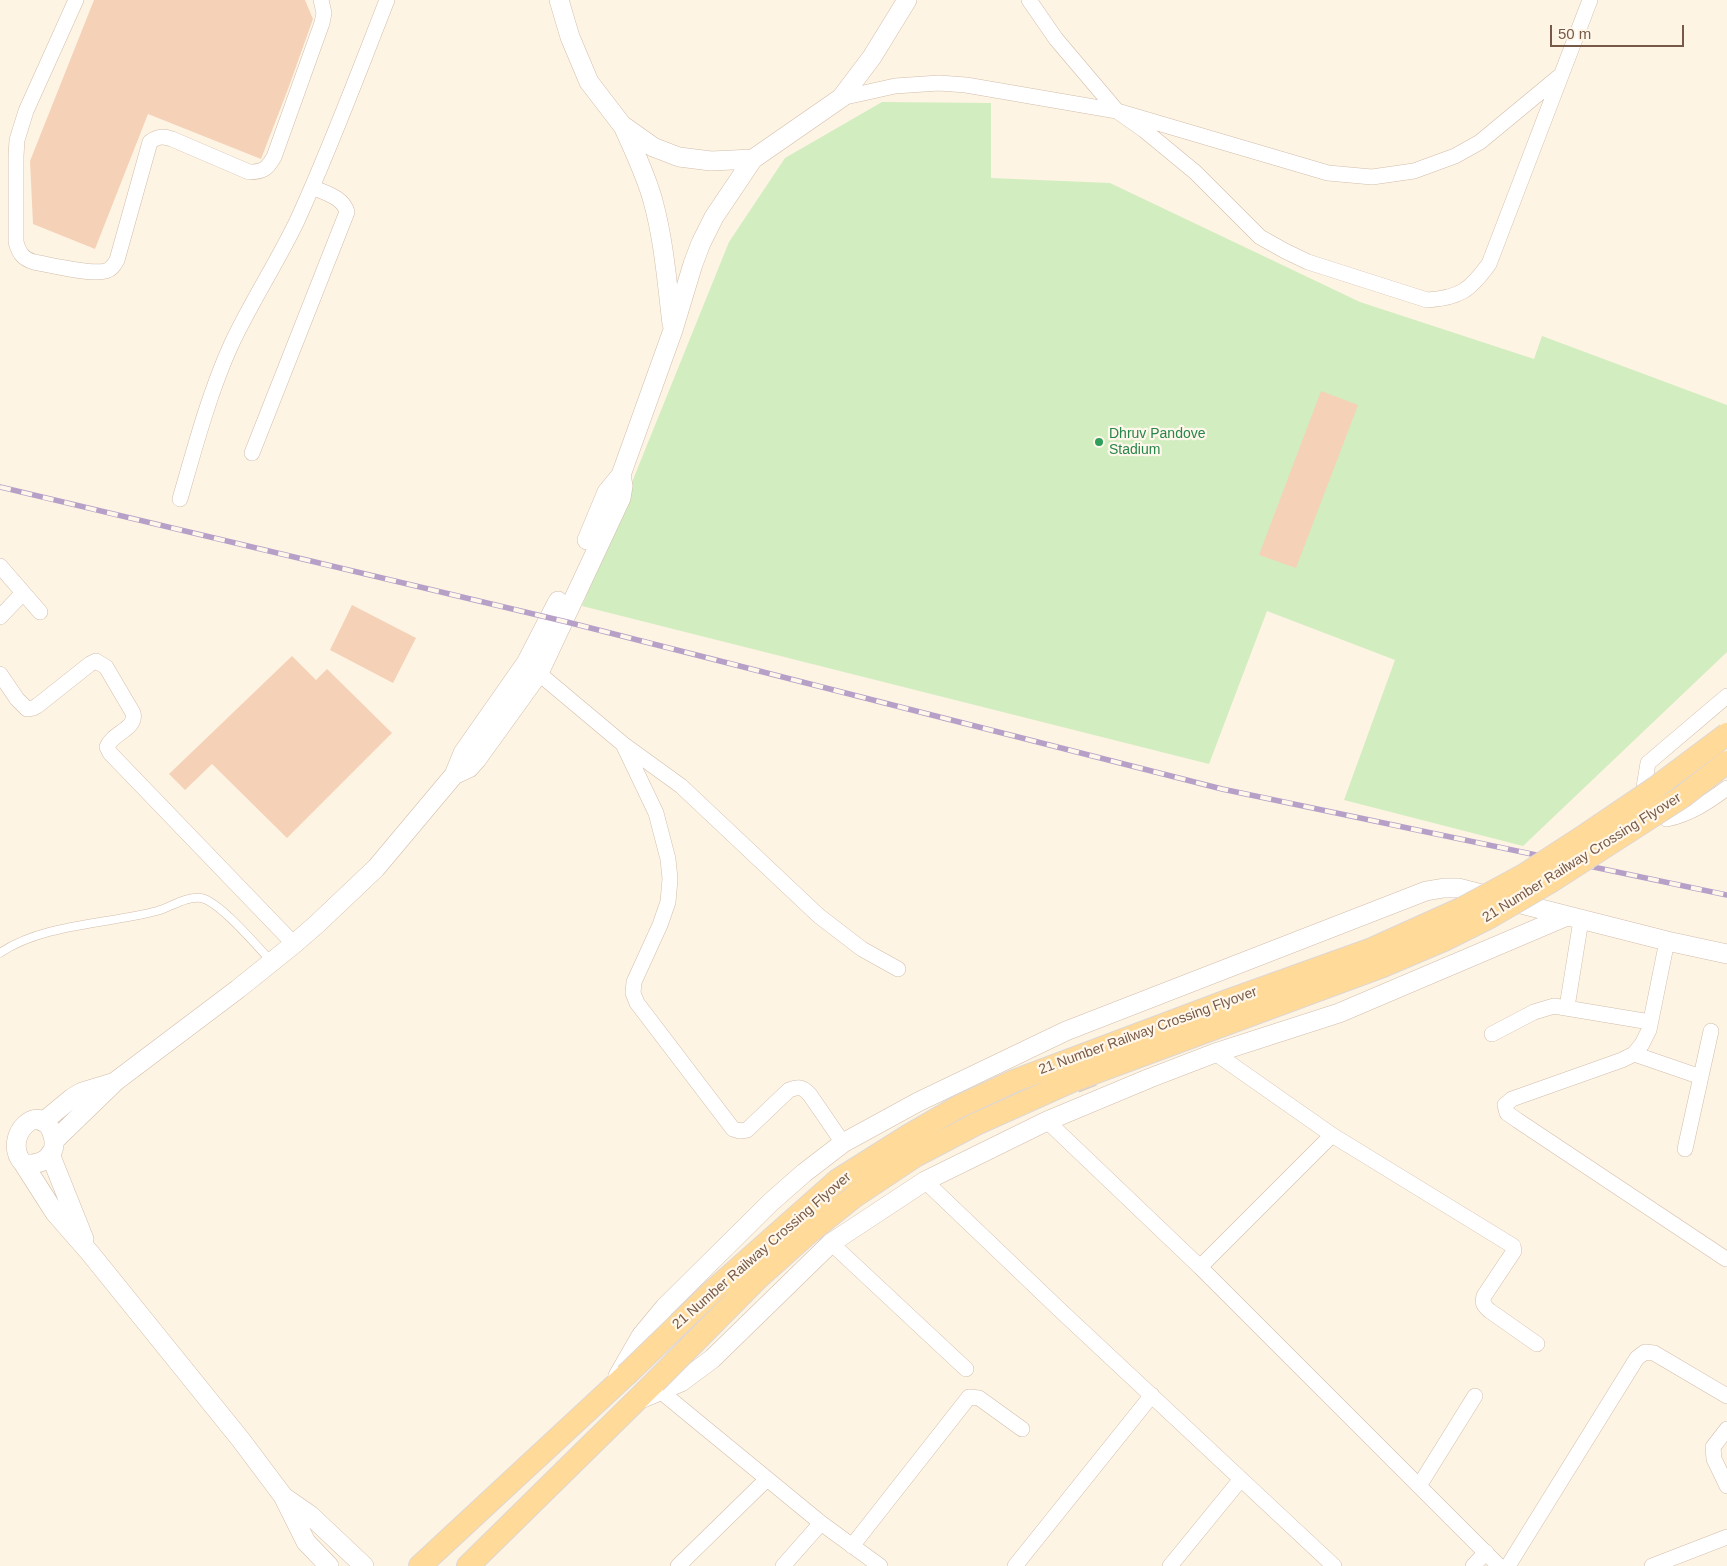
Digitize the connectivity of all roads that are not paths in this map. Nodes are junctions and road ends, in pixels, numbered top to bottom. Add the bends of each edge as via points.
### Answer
1 (76, 0) edge
2 (321, 0) edge
3 (387, 0) edge
4 (558, 0) edge
5 (907, 0) edge
6 (1029, 0) edge
7 (1590, 0) edge
8 (1562, 74) junction
9 (841, 98) junction
10 (1117, 111) junction
11 (622, 125) junction
12 (753, 159) junction
13 (312, 187) junction
14 (673, 330) junction
15 (252, 453) dead end
16 (180, 499) dead end
17 (0, 566) edge
18 (23, 593) junction
19 (40, 612) dead end
20 (0, 617) edge
21 (533, 668) junction
22 (0, 674) edge
23 (1727, 696) edge
24 (1727, 734) edge
25 (623, 744) junction
26 (1727, 762) edge
27 (1727, 788) edge
28 (1574, 918) junction
29 (1667, 942) junction
30 (294, 944) junction
31 (0, 953) edge
32 (1727, 954) edge
33 (271, 961) junction
34 (898, 969) dead end
35 (1566, 1007) junction
36 (1650, 1022) junction
37 (1711, 1031) dead end
38 (1492, 1034) dead end
39 (1215, 1053) junction
40 (1634, 1054) junction
41 (1701, 1077) junction
42 (116, 1081) junction
43 (1047, 1121) junction
44 (43, 1122) junction
45 (6, 1131) edge
46 (1332, 1135) junction
47 (843, 1143) junction
48 (52, 1148) junction
49 (1685, 1149) dead end
50 (11, 1157) edge
51 (926, 1181) junction
52 (831, 1243) junction
53 (90, 1253) junction
54 (1726, 1259) edge
55 (1200, 1267) junction
56 (1537, 1344) dead end
57 (966, 1369) dead end
58 (618, 1382) junction
59 (657, 1386) junction
60 (1152, 1395) junction
61 (1475, 1396) dead end
62 (1727, 1396) edge
63 (1022, 1429) dead end
64 (1727, 1429) edge
65 (767, 1479) junction
66 (1241, 1479) junction
67 (1419, 1486) junction
68 (1727, 1486) edge
69 (283, 1496) junction
70 (820, 1523) junction
71 (1727, 1537) edge
72 (852, 1546) junction
73 (1486, 1552) junction
74 (329, 1566) edge
75 (364, 1566) edge
76 (420, 1566) edge
77 (468, 1566) edge
78 (678, 1566) edge
79 (783, 1566) edge
80 (880, 1566) edge
81 (1015, 1566) edge
82 (1170, 1566) edge
83 (1334, 1566) edge
84 (1473, 1566) edge
85 (1499, 1566) edge
86 (1508, 1566) edge
87 (1652, 1566) edge

1 - 2 street via 20,128 16,156 16,242 25,260 95,272 106,271 117,260 150,142 156,137 172,139 249,172 268,168 322,23
3 - 13 street
4 - 11 street via 589,82
5 - 9 street via 872,57
6 - 10 street via 1056,39
7 - 8 street
8 - 10 street via 1480,142 1455,156 1414,171 1372,177 1328,173
8 - 10 street via 1489,264 1462,292 1445,299 1427,300 1340,273 1308,262 1260,237 1195,172
9 - 10 street via 895,86 939,83
9 - 12 street
11 - 12 street via 652,147 679,157
11 - 14 street via 642,166 653,201
12 - 14 street via 701,242
13 - 15 street via 341,201 347,212
13 - 16 street via 232,342 206,408
14 - 21 street via 621,476 620,498
17 - 18 street
18 - 19 street
18 - 20 street
21 - 25 street
21 - 30 street via 477,760 454,775 376,868
22 - 30 street via 28,709 37,706 90,664 96,662 106,667 134,719 109,741 110,753
23 - 27 street via 1648,763 1644,787 1667,819 1683,816
24 - 58 main road, 21 Number Railway Crossing Flyover, bridge via 1584,836 1524,875 1463,908 1372,949 1014,1081 958,1107 838,1180 715,1289
25 - 34 street via 681,786 819,916 862,950
25 - 47 street via 656,813 670,879 668,902 660,925 634,982 632,993 637,1004 733,1129 747,1130 789,1090 804,1088
26 - 59 main road, 21 Number Railway Crossing Flyover, bridge via 1682,797 1490,918 1383,966 1072,1081 976,1124 915,1156 854,1196 805,1236 758,1278
28 - 29 street
28 - 35 street
28 - 39 street via 1339,1013
28 - 47 street via 1458,888 1426,891 918,1102
29 - 32 street
29 - 36 street
30 - 33 street
31 - 33 lane via 47,933 156,911 200,898 221,910
33 - 42 street
35 - 36 street
35 - 38 street via 1554,1006 1534,1012
36 - 40 street via 1642,1044
37 - 41 street
39 - 43 street via 1150,1078 1091,1095
39 - 46 street
40 - 41 street
40 - 54 street via 1512,1099 1505,1105 1507,1113
41 - 49 street
42 - 44 street via 82,1092
42 - 48 street
43 - 51 street
43 - 55 street
44 - 45 street via 29,1119
44 - 48 street via 49,1127
45 - 50 street
46 - 55 street
46 - 56 street via 1512,1246 1514,1251 1482,1302
47 - 58 street via 771,1202 665,1307 641,1336
48 - 50 street via 45,1160 38,1164 30,1165
48 - 53 street
50 - 53 street
51 - 52 street
51 - 60 street
52 - 57 street
52 - 59 street via 712,1359 681,1382
53 - 69 street
55 - 67 street
58 - 76 main road, 21 Number Railway Crossing Flyover
59 - 65 street
59 - 77 main road, 21 Number Railway Crossing Flyover via 636,1400
60 - 66 street
60 - 81 street
61 - 67 street
62 - 86 street via 1654,1353 1646,1352 1637,1358
63 - 72 street via 978,1398 968,1396
64 - 68 street via 1713,1446 1714,1459
65 - 70 street
65 - 78 street
66 - 82 street
66 - 83 street
67 - 73 street
69 - 74 street via 306,1542
69 - 75 street via 310,1515
70 - 72 street
70 - 79 street
71 - 87 street
72 - 80 street
73 - 84 street
73 - 85 street

